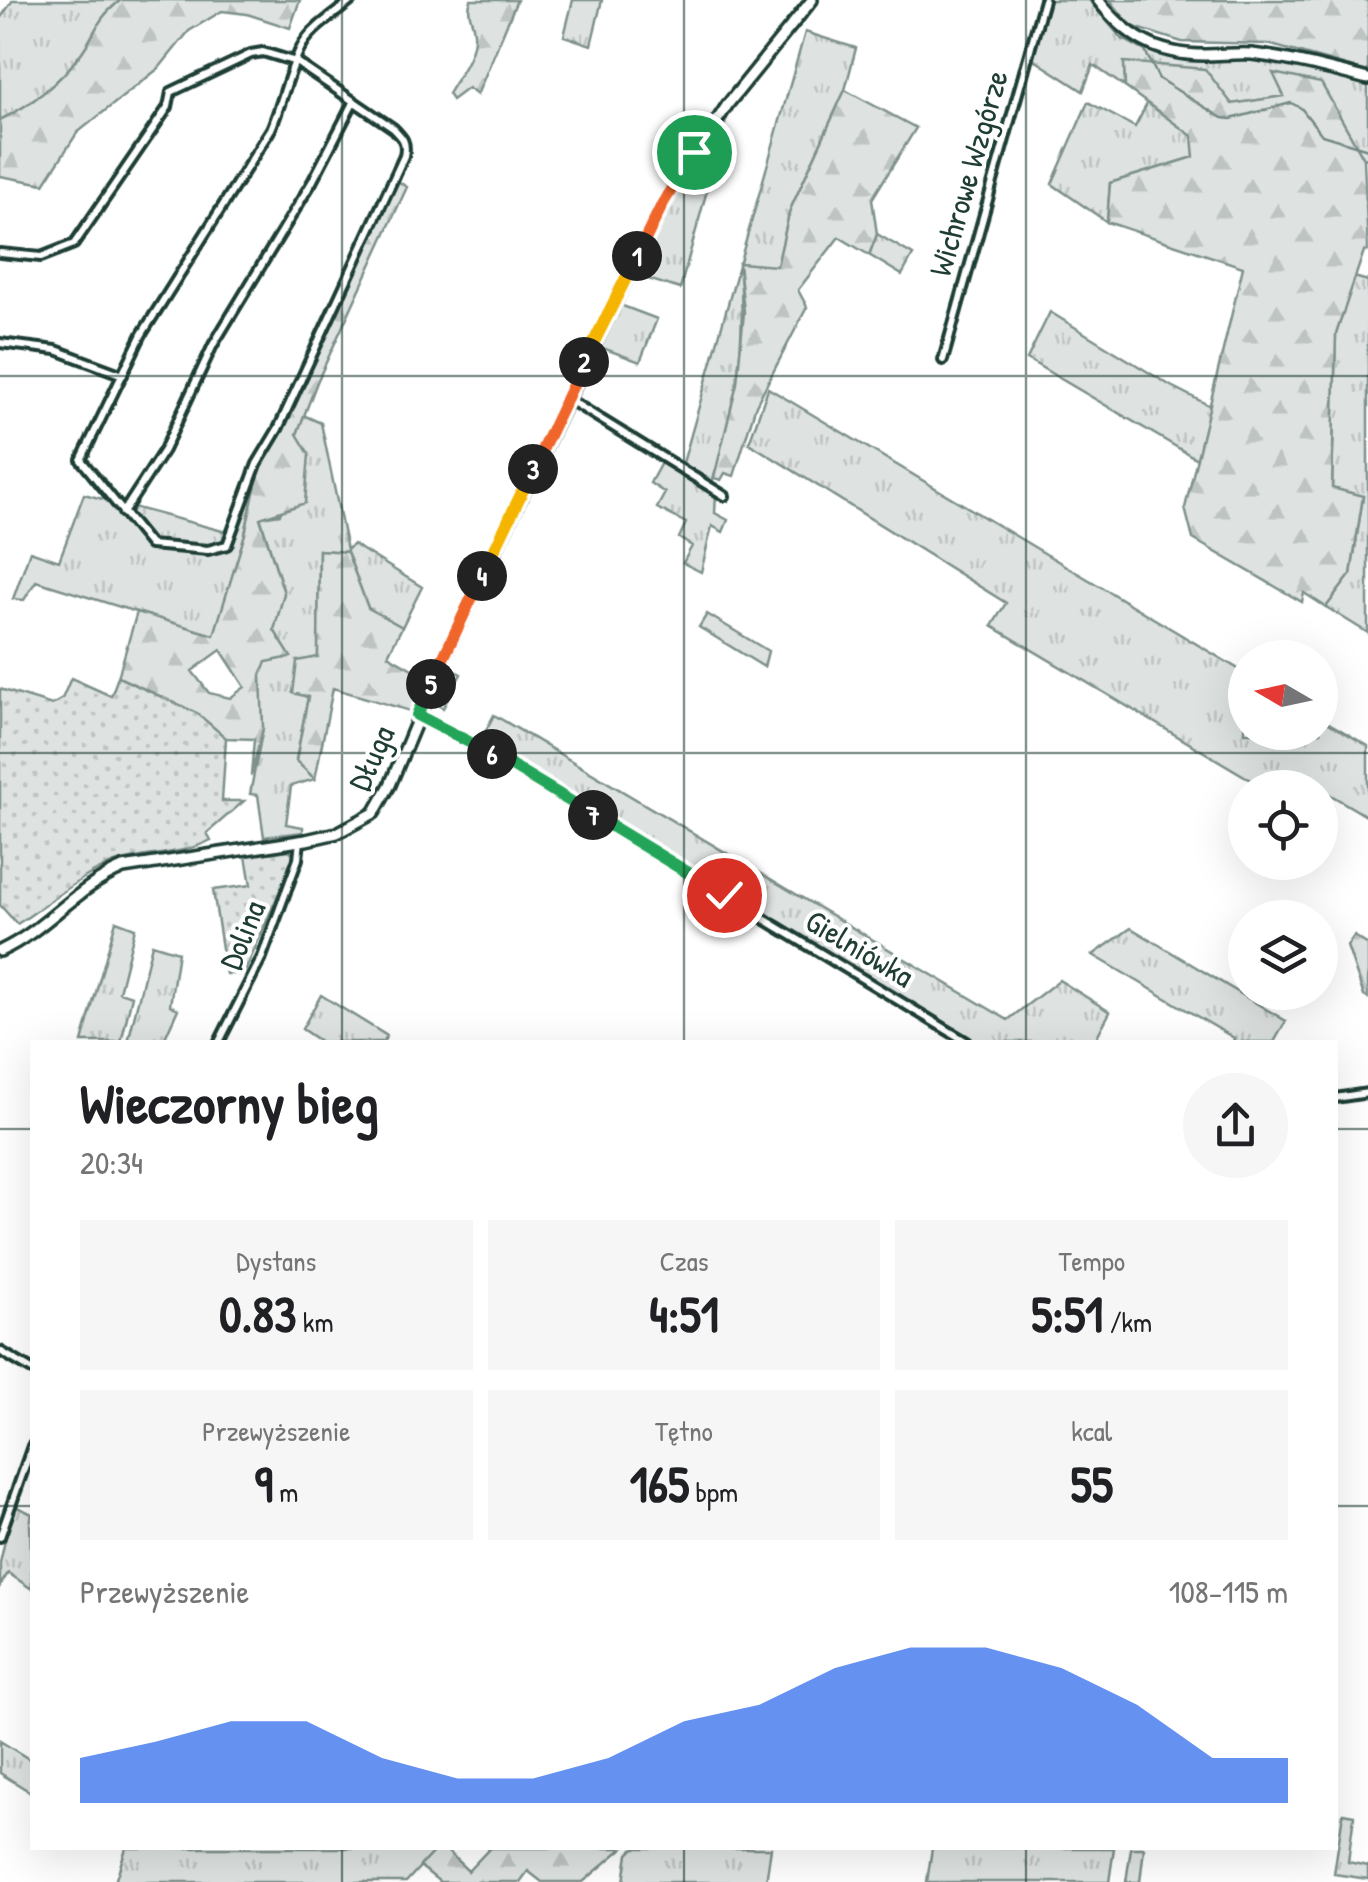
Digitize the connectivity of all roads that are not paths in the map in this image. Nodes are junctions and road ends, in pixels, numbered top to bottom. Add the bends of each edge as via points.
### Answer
1 (352, 0) edge
2 (812, 0) edge
3 (1044, 0) edge
4 (1098, 0) edge
5 (296, 62) junction
6 (1368, 79) edge
7 (354, 101) junction
8 (0, 253) edge
9 (0, 344) edge
10 (943, 360) dead end
11 (123, 374) junction
12 (566, 398) junction
13 (725, 496) dead end
14 (123, 514) junction
15 (417, 715) junction
16 (300, 842) junction
17 (0, 951) edge
18 (221, 1040) edge
19 (964, 1040) edge
20 (1368, 1093) edge
21 (1338, 1098) edge
22 (0, 1351) edge
23 (30, 1369) edge
24 (30, 1452) edge
25 (0, 1537) edge

1 - 5 street via 303,42
2 - 12 street, Długa via 694,152
3 - 10 street, Wichrowe Wzgórze
4 - 6 street via 1120,28 1148,44 1202,56 1294,60
5 - 7 street
5 - 8 street via 256,52 170,92 168,107 74,244 41,257
5 - 11 street via 271,129
7 - 14 street
7 - 14 street via 403,138 404,156 258,464 232,540 208,550 150,545
9 - 11 street via 56,350
11 - 14 street via 81,460
12 - 13 street
12 - 15 street, Długa
15 - 16 street, Długa via 374,813 337,834
15 - 19 street, Gielniówka via 484,749
16 - 17 street, Długa via 123,868 96,879
16 - 18 street, Dolina via 262,957
20 - 21 street
22 - 23 street
24 - 25 street

